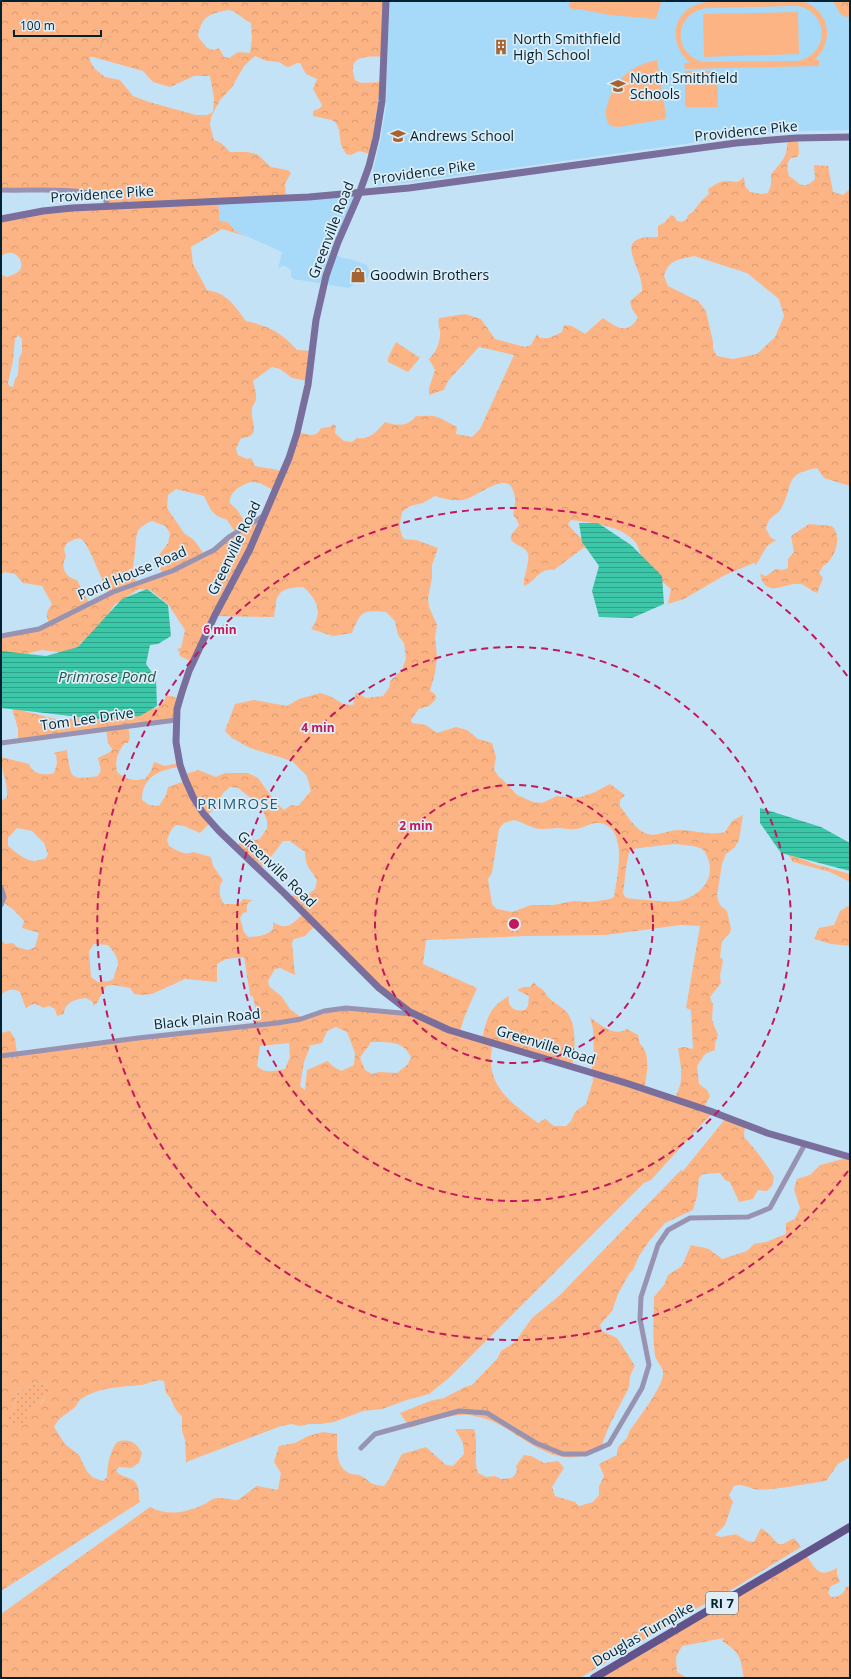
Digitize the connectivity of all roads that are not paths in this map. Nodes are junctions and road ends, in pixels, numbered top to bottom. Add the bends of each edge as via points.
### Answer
1 (386, 1) edge
2 (850, 137) edge
3 (1, 190) edge
4 (359, 194) junction
5 (108, 205) junction
6 (1, 219) edge
7 (265, 514) junction
8 (1, 636) edge
9 (176, 720) junction
10 (1, 743) edge
11 (1, 887) edge
12 (1, 905) edge
13 (414, 1014) junction
14 (1, 1056) edge
15 (805, 1144) junction
16 (850, 1157) edge
17 (361, 1448) dead end
18 (850, 1527) edge
19 (594, 1678) edge

1 - 4 main road, Greenville Road via 382,101 376,138
2 - 4 main road, Providence Pike via 736,143
3 - 5 street via 89,192 104,196
4 - 5 main road, Providence Pike
4 - 7 main road, Greenville Road via 328,270 316,320 308,384 298,433
5 - 6 main road, Providence Pike via 42,211
7 - 8 street, Pond House Road via 214,550 172,571 113,592 39,629
7 - 9 main road, Greenville Road via 189,671 177,708
9 - 10 street, Tom Lee Drive
9 - 13 main road, Greenville Road via 180,764 192,796 203,813 379,988
11 - 12 street via 4,897
13 - 14 street, Black Plain Road via 346,1008 277,1023
13 - 15 main road, Greenville Road via 449,1030 626,1083
15 - 16 main road, Greenville Road
15 - 17 street via 770,1208 748,1217 690,1218 668,1230 658,1245 641,1298 640,1319 649,1365 642,1388 609,1444 586,1454 562,1454 536,1443 487,1413 459,1411 375,1434
18 - 19 main road, Douglas Turnpike / RI 7

